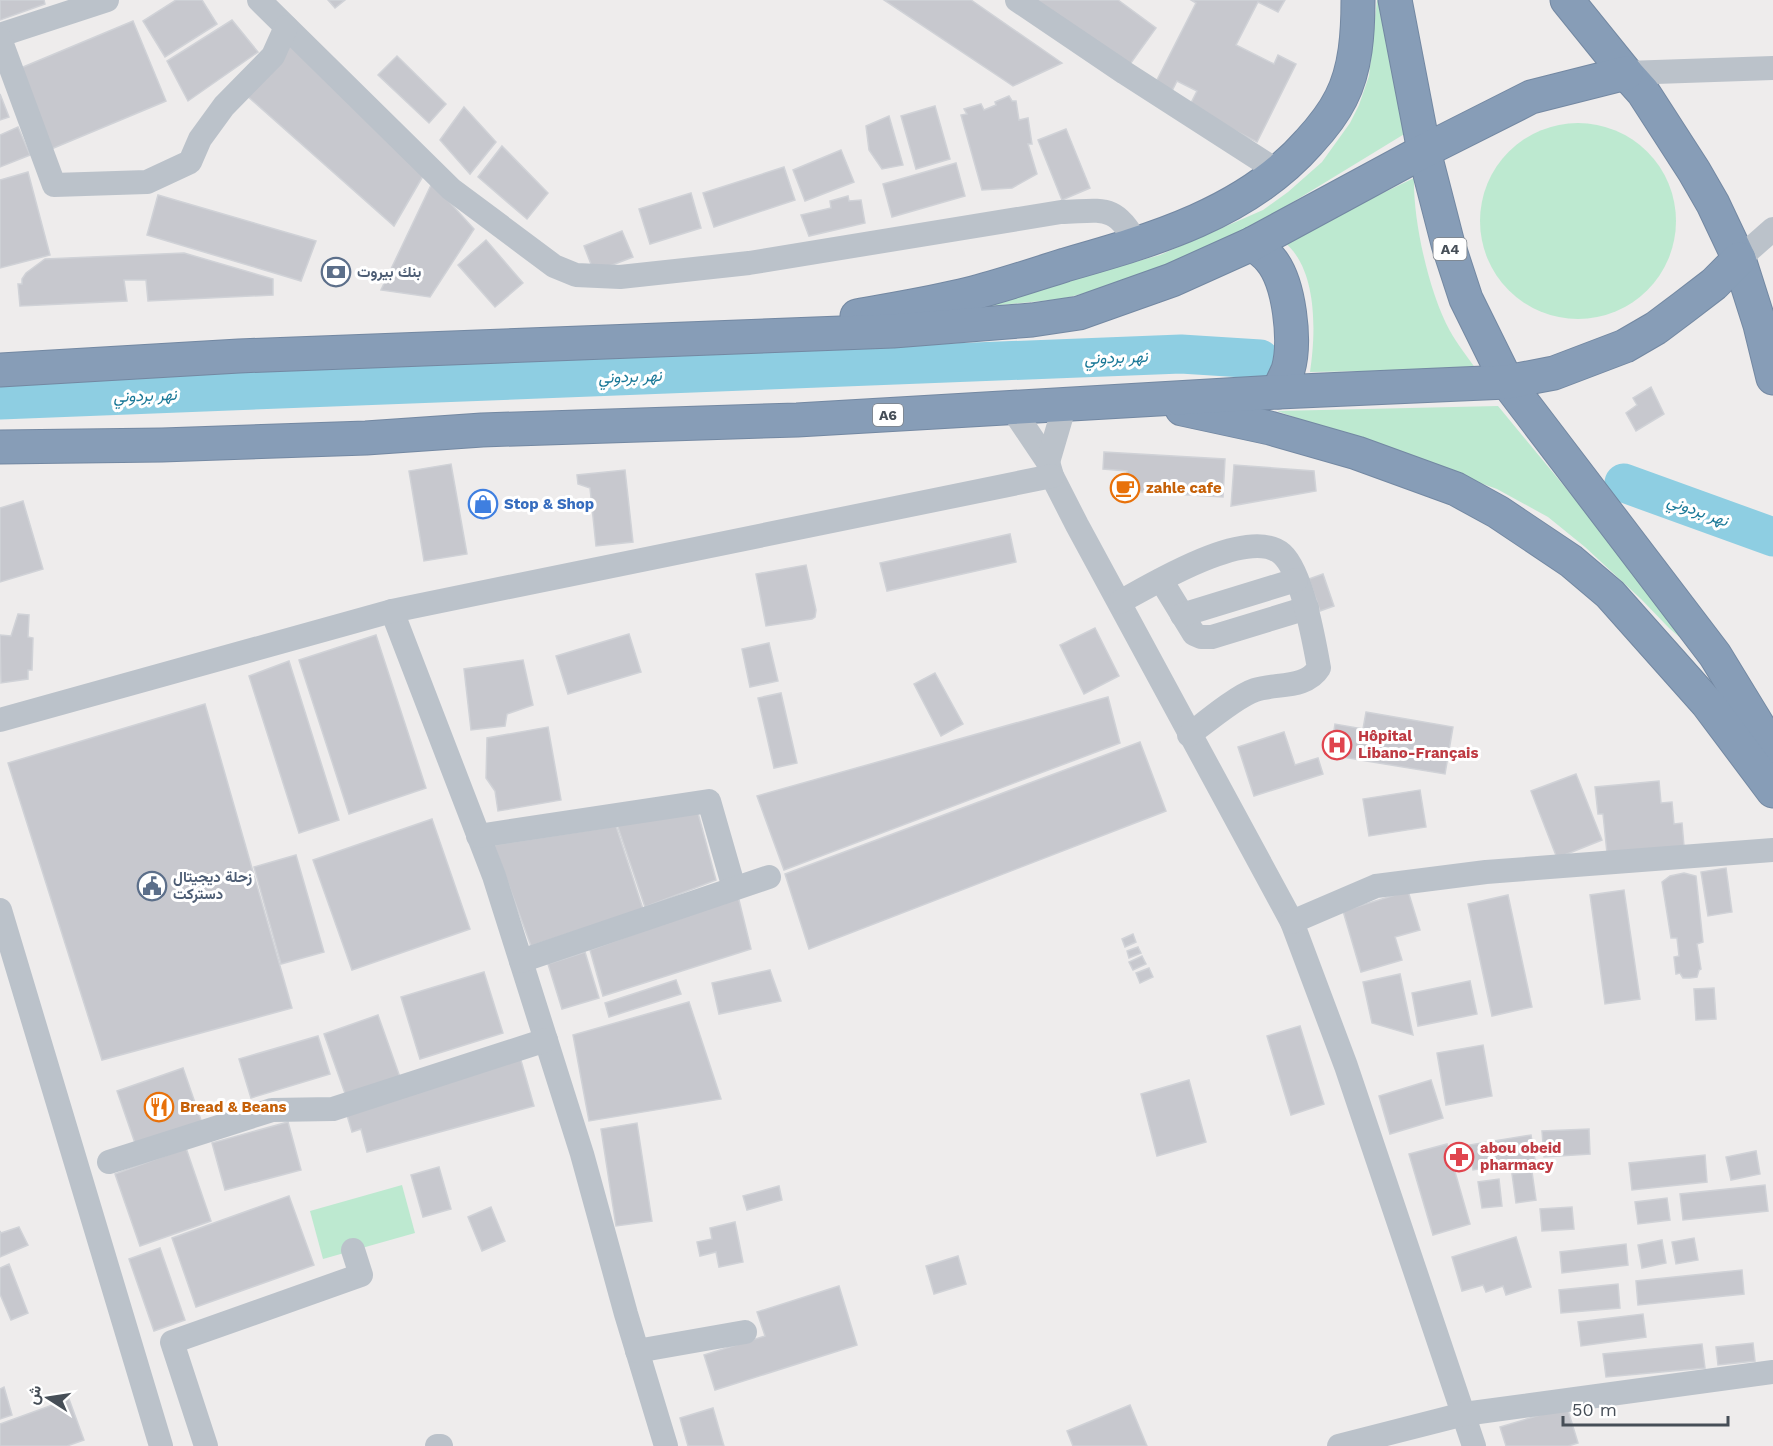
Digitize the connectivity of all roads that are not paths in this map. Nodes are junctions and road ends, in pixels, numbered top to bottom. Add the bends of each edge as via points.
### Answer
1 (107, 0) edge
2 (260, 0) edge
3 (1017, 0) edge
4 (1358, 0) edge
5 (1395, 0) edge
6 (1567, 0) edge
7 (286, 27) junction
8 (0, 37) edge
9 (1773, 68) edge
10 (1626, 73) junction
11 (1424, 151) junction
12 (1280, 172) junction
13 (1773, 229) edge
14 (1137, 244) junction
15 (1252, 244) junction
16 (1739, 259) junction
17 (797, 334) junction
18 (0, 370) edge
19 (1773, 378) edge
20 (1507, 382) junction
21 (1278, 392) junction
22 (1111, 402) junction
23 (1065, 404) junction
24 (1011, 407) junction
25 (0, 447) edge
26 (1050, 469) junction
27 (1161, 580) junction
28 (1296, 580) junction
29 (1120, 602) junction
30 (1307, 608) junction
31 (392, 612) junction
32 (1182, 615) junction
33 (0, 720) edge
34 (1189, 735) junction
35 (1773, 753) edge
36 (1773, 791) edge
37 (478, 836) junction
38 (1773, 850) edge
39 (769, 877) dead end
40 (734, 888) junction
41 (0, 910) edge
42 (1292, 922) junction
43 (521, 961) junction
44 (546, 1040) junction
45 (109, 1162) dead end
46 (353, 1250) dead end
47 (746, 1332) dead end
48 (637, 1351) junction
49 (1773, 1372) edge
50 (1464, 1414) junction
51 (161, 1446) edge
52 (206, 1446) edge
53 (666, 1446) edge
54 (1339, 1446) edge
55 (1473, 1446) edge

1 - 8 street
2 - 7 street
3 - 12 street
4 - 12 highway via 1355,49 1341,98 1320,129
5 - 11 highway, A4
6 - 10 highway
7 - 8 street via 273,56 224,106 200,139 190,162 147,182 54,185
7 - 14 street via 451,189 554,266 576,275 620,277 749,263 1061,212 1111,213 1122,219
9 - 10 street
10 - 11 highway via 1531,97
10 - 16 highway via 1643,92 1694,171
11 - 15 highway
11 - 20 highway, A4 via 1466,299
12 - 14 highway via 1195,223
13 - 16 street
14 - 17 highway via 969,294 834,320
15 - 17 highway via 1172,280 1079,313 976,325
15 - 21 highway via 1274,264 1287,300 1292,339 1287,370
16 - 19 highway
16 - 20 highway, A6 via 1714,284 1626,346 1554,372
17 - 18 highway via 239,356
20 - 21 highway, A6
20 - 35 highway, A4 via 1715,655
21 - 22 highway, A6
22 - 23 highway, A6
22 - 36 highway via 1171,406 1323,442 1456,489 1498,512 1571,561 1610,594 1707,703
23 - 24 highway, A6
23 - 26 street
24 - 25 highway, A6 via 355,439
24 - 26 street
26 - 29 street
26 - 31 street
27 - 28 street via 1188,565 1256,547 1282,554
27 - 29 street
27 - 32 street
28 - 30 street
28 - 32 street
29 - 34 street
30 - 32 street via 1205,638 1194,634
30 - 34 street via 1318,668 1314,676 1255,690
31 - 33 street
31 - 37 street
34 - 42 street
37 - 40 street via 709,801
37 - 43 street
38 - 42 street via 1486,872 1376,886
39 - 40 street
40 - 43 street
41 - 51 street
42 - 50 street via 1346,1066
43 - 44 street
44 - 45 street via 333,1108 272,1110
44 - 48 street
46 - 52 street via 361,1275 172,1341
47 - 48 street
48 - 53 street
49 - 50 street
50 - 54 street
50 - 55 street

